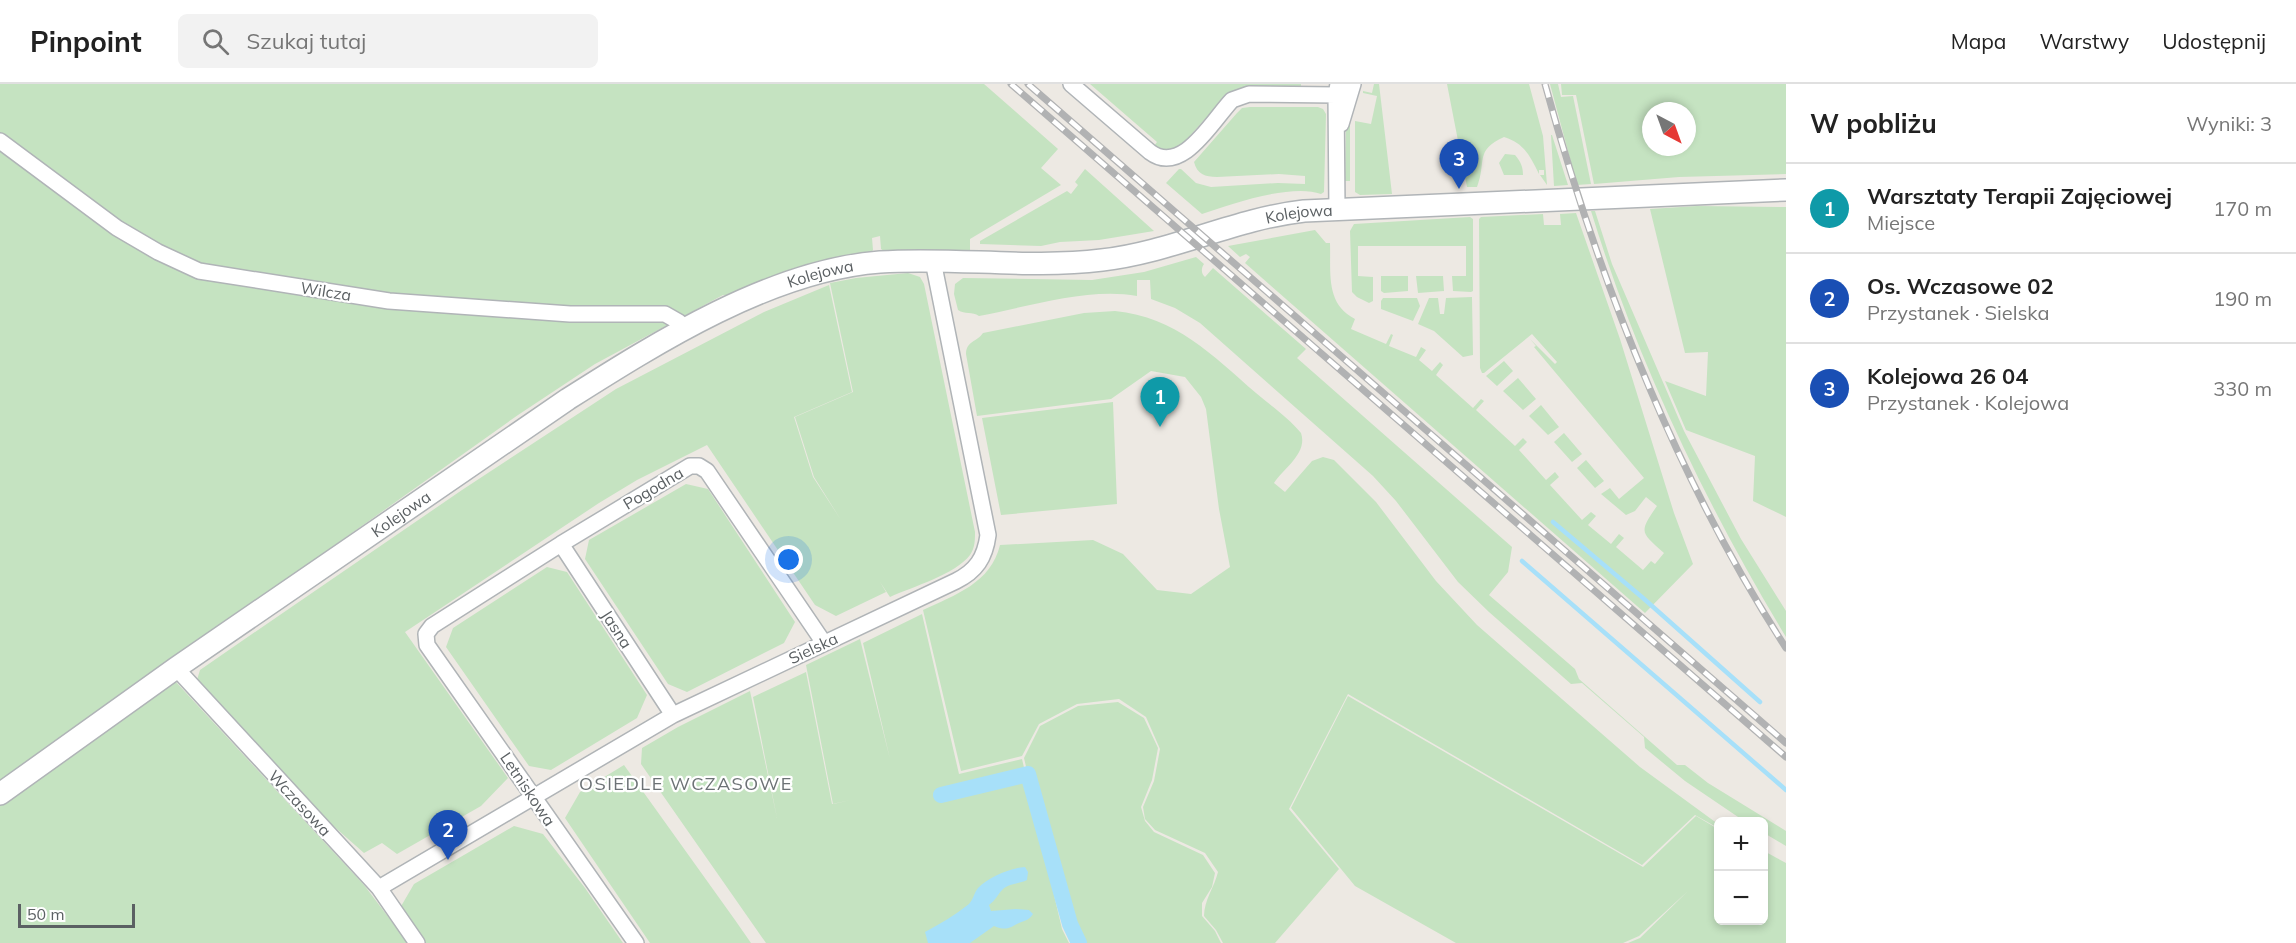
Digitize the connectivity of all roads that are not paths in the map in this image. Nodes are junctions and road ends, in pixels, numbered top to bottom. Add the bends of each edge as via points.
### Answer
1 (1071, 84) edge
2 (1353, 84) edge
3 (1337, 89) edge
4 (1338, 132) junction
5 (0, 141) edge
6 (1786, 190) edge
7 (1337, 210) junction
8 (933, 261) junction
9 (685, 330) junction
10 (561, 544) junction
11 (426, 634) joint
12 (824, 643) junction
13 (176, 668) junction
14 (673, 715) junction
15 (0, 794) edge
16 (535, 797) junction
17 (379, 888) junction
18 (417, 943) edge
19 (636, 943) edge

1 - 3 street via 1150,152 1168,159 1185,152 1240,96
2 - 4 street
3 - 4 street
4 - 7 street
5 - 9 street, Wilcza via 117,228 199,271 389,301 570,314 665,314
6 - 7 street, Kolejowa
7 - 8 street, Kolejowa via 1258,219 1158,250 1102,261
8 - 9 street, Kolejowa via 878,262 819,273 743,301
8 - 12 street, Sielska via 986,522 986,548 982,559 966,576
9 - 13 street, Kolejowa via 543,416
10 - 11 street, Pogodna via 432,626
10 - 12 street, Pogodna via 690,466 699,466 707,471
10 - 14 street, Jasna
11 - 16 street, Letniskowa via 427,645
12 - 14 street, Sielska
13 - 15 street, Kolejowa
13 - 17 street, Wczasowa
14 - 16 street, Sielska
16 - 17 street, Sielska
16 - 19 street, Letniskowa
17 - 18 street, Wczasowa

